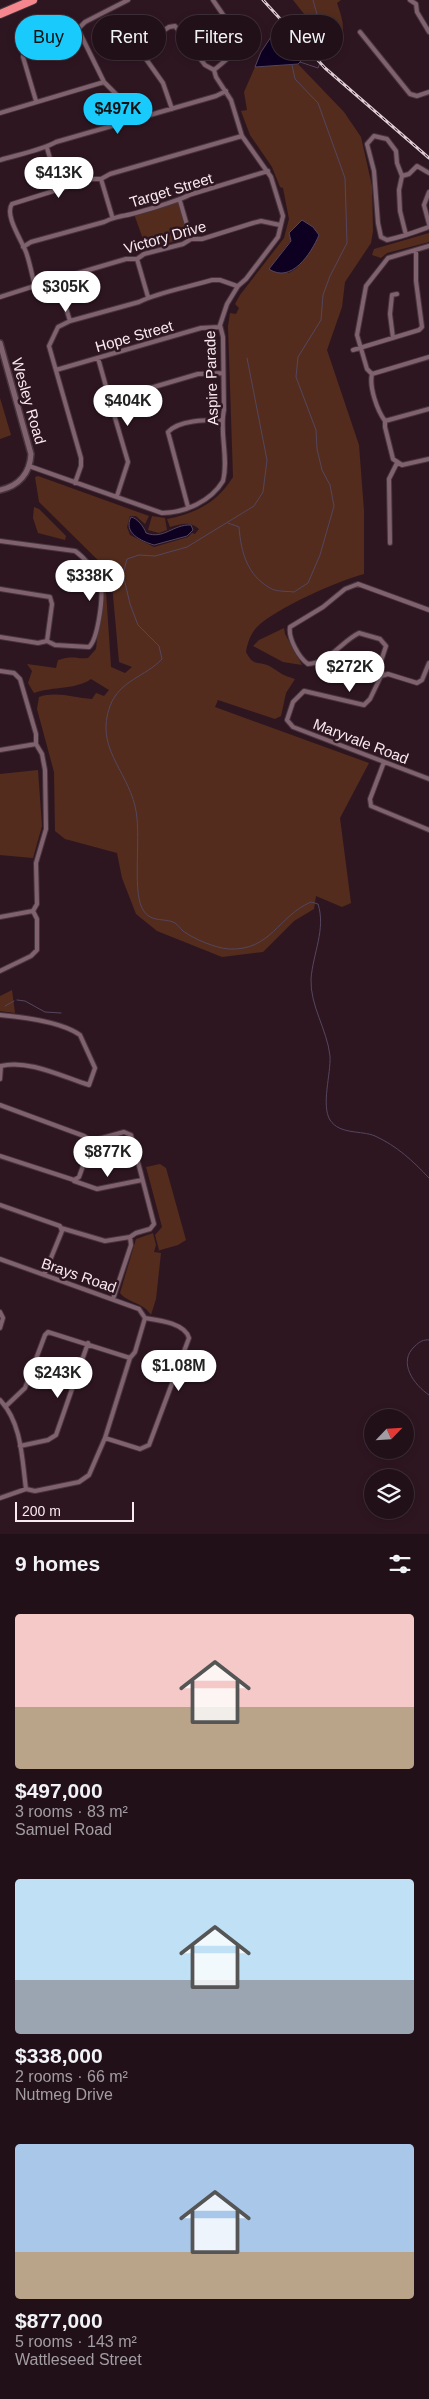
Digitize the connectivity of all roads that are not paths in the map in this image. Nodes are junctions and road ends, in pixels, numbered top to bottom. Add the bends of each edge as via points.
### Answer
1 (33, 0) edge
2 (128, 0) edge
3 (212, 0) edge
4 (410, 0) edge
5 (423, 0) edge
6 (416, 4) junction
7 (0, 14) edge
8 (82, 25) edge
9 (360, 32) dead end
10 (429, 32) edge
11 (82, 37) edge
12 (24, 60) edge
13 (214, 70) junction
14 (104, 82) junction
15 (226, 91) junction
16 (429, 92) edge
17 (36, 101) junction
18 (172, 109) junction
19 (0, 113) edge
20 (125, 121) junction
21 (242, 136) junction
22 (47, 148) junction
23 (0, 160) edge
24 (268, 171) junction
25 (429, 173) edge
26 (402, 176) junction
27 (101, 180) junction
28 (59, 189) junction
29 (429, 192) edge
30 (180, 201) junction
31 (112, 216) junction
32 (280, 224) junction
33 (429, 226) edge
34 (406, 235) junction
35 (191, 239) junction
36 (429, 246) edge
37 (23, 247) junction
38 (416, 250) junction
39 (137, 259) junction
40 (58, 282) junction
41 (35, 286) junction
42 (237, 286) junction
43 (397, 294) dead end
44 (0, 297) edge
45 (148, 297) junction
46 (70, 321) junction
47 (220, 327) junction
48 (394, 338) junction
49 (0, 343) edge
50 (360, 347) junction
51 (353, 350) dead end
52 (429, 357) edge
53 (98, 358) junction
54 (56, 370) junction
55 (222, 373) junction
56 (372, 374) junction
57 (113, 399) junction
58 (429, 409) edge
59 (221, 420) junction
60 (385, 420) junction
61 (429, 459) edge
62 (397, 463) junction
63 (29, 466) junction
64 (75, 483) junction
65 (0, 490) edge
66 (118, 496) junction
67 (188, 507) junction
68 (0, 541) edge
69 (390, 543) dead end
70 (0, 589) edge
71 (429, 610) edge
72 (0, 637) edge
73 (47, 640) junction
74 (429, 663) edge
75 (0, 670) edge
76 (383, 675) junction
77 (36, 744) junction
78 (0, 750) edge
79 (384, 762) junction
80 (429, 779) edge
81 (429, 830) edge
82 (33, 911) junction
83 (0, 917) edge
84 (0, 971) edge
85 (0, 1014) edge
86 (0, 1065) edge
87 (0, 1079) edge
88 (0, 1105) edge
89 (91, 1140) junction
90 (0, 1156) edge
91 (74, 1180) junction
92 (142, 1180) junction
93 (0, 1205) edge
94 (61, 1228) junction
95 (130, 1237) junction
96 (0, 1259) edge
97 (44, 1275) junction
98 (113, 1299) junction
99 (0, 1312) edge
100 (145, 1318) junction
101 (0, 1328) edge
102 (88, 1343) junction
103 (130, 1358) junction
104 (0, 1400) edge
105 (6, 1406) junction
106 (105, 1438) junction
107 (20, 1446) junction
108 (26, 1489) junction
109 (0, 1498) edge

1 - 7 highway
2 - 8 street
3 - 13 street via 239,38 227,58
4 - 6 street
5 - 6 street
6 - 10 street
9 - 16 street via 410,94 417,96
11 - 14 street
12 - 17 street
13 - 15 street, Aspire Parade
13 - 18 street, Aspire Parade via 205,65 175,26 142,45 141,52 163,83
14 - 17 street via 46,101
14 - 20 street via 117,95
15 - 18 street
15 - 21 street, Aspire Parade
17 - 19 street via 26,107
18 - 20 street
20 - 22 street via 56,142
21 - 24 street, Aspire Parade
21 - 27 street via 110,174
22 - 23 street via 36,148
22 - 28 street
24 - 30 street, Target Street via 189,195
24 - 32 street, Aspire Parade via 283,213
25 - 26 street via 419,166
26 - 34 street via 400,211
26 - 34 street via 391,143 381,136 369,139 367,147 374,171 380,234 387,240
27 - 28 street via 92,179
27 - 31 street
28 - 37 street via 10,206
29 - 33 street via 424,205
30 - 31 street, Target Street
30 - 35 street
31 - 37 street, Target Street via 104,222
32 - 35 street, Victory Drive via 256,222
32 - 42 street, Aspire Parade via 278,237
33 - 34 street
35 - 39 street, Victory Drive via 184,244 146,253
36 - 38 street
37 - 41 street
38 - 48 street via 416,281 423,325 419,330
38 - 50 street via 388,258 366,286 357,331
39 - 40 street, Victory Drive via 126,259
39 - 45 street
40 - 41 street, Victory Drive
40 - 46 street
41 - 44 street, Victory Drive
42 - 45 street via 215,280
42 - 47 street, Aspire Parade
43 - 48 street via 392,295 390,302
45 - 46 street
46 - 54 street via 58,327 50,342
47 - 53 street, Hope Street via 201,328
47 - 55 street, Aspire Parade
48 - 50 street
49 - 63 street, Wesley Road via 29,441
50 - 51 street
50 - 56 street via 367,369
52 - 56 street
53 - 54 street, Hope Street
53 - 57 street via 107,390
54 - 64 street via 81,458
55 - 57 street via 198,374
55 - 59 street, Aspire Parade via 224,410
56 - 60 street via 371,382
57 - 66 street via 113,411 128,462
58 - 60 street
59 - 67 street, Aspire Parade via 224,430 223,481 198,504
59 - 67 street via 198,421 168,432
60 - 62 street via 392,457
61 - 62 street via 404,465
62 - 69 street via 389,479
63 - 64 street, Aspire Parade
63 - 65 street via 17,483
64 - 66 street, Aspire Parade
66 - 67 street, Aspire Parade via 126,502 158,512 178,512
68 - 73 street via 73,550 100,581 96,634 91,645 86,648 57,645
70 - 73 street via 50,597
71 - 76 street via 362,585 354,585 290,627 290,636 308,664 336,651 360,633 380,639 386,646 380,664
72 - 73 street via 38,642
74 - 76 street via 422,680 417,683
75 - 77 street via 19,677
76 - 79 street, Maryvale Road via 369,702 364,705 304,691 292,705 288,722 293,727
77 - 78 street
77 - 82 street via 44,766 46,825 36,863 37,904
79 - 80 street, Maryvale Road
79 - 81 street via 370,799 371,806
82 - 83 street
82 - 84 street via 37,919 36,950 31,956
85 - 86 street via 75,1032 80,1035 95,1068 89,1085 25,1066
86 - 87 street
88 - 89 street
89 - 91 street via 79,1177
89 - 92 street via 128,1132
90 - 91 street
91 - 92 street via 97,1189
92 - 95 street via 154,1224
93 - 94 street
94 - 95 street via 105,1241
94 - 97 street
95 - 98 street via 131,1246
96 - 97 street, Brays Road
97 - 98 street, Brays Road
98 - 100 street, Brays Road via 139,1309
99 - 101 street via 3,1318
100 - 103 street
100 - 106 street via 160,1319 186,1332 189,1338 149,1446 140,1449
102 - 103 street
102 - 105 street via 52,1331 46,1333 26,1388
102 - 107 street via 56,1436
103 - 106 street
104 - 105 street
105 - 107 street
106 - 108 street via 89,1475 80,1482
107 - 108 street
108 - 109 street

